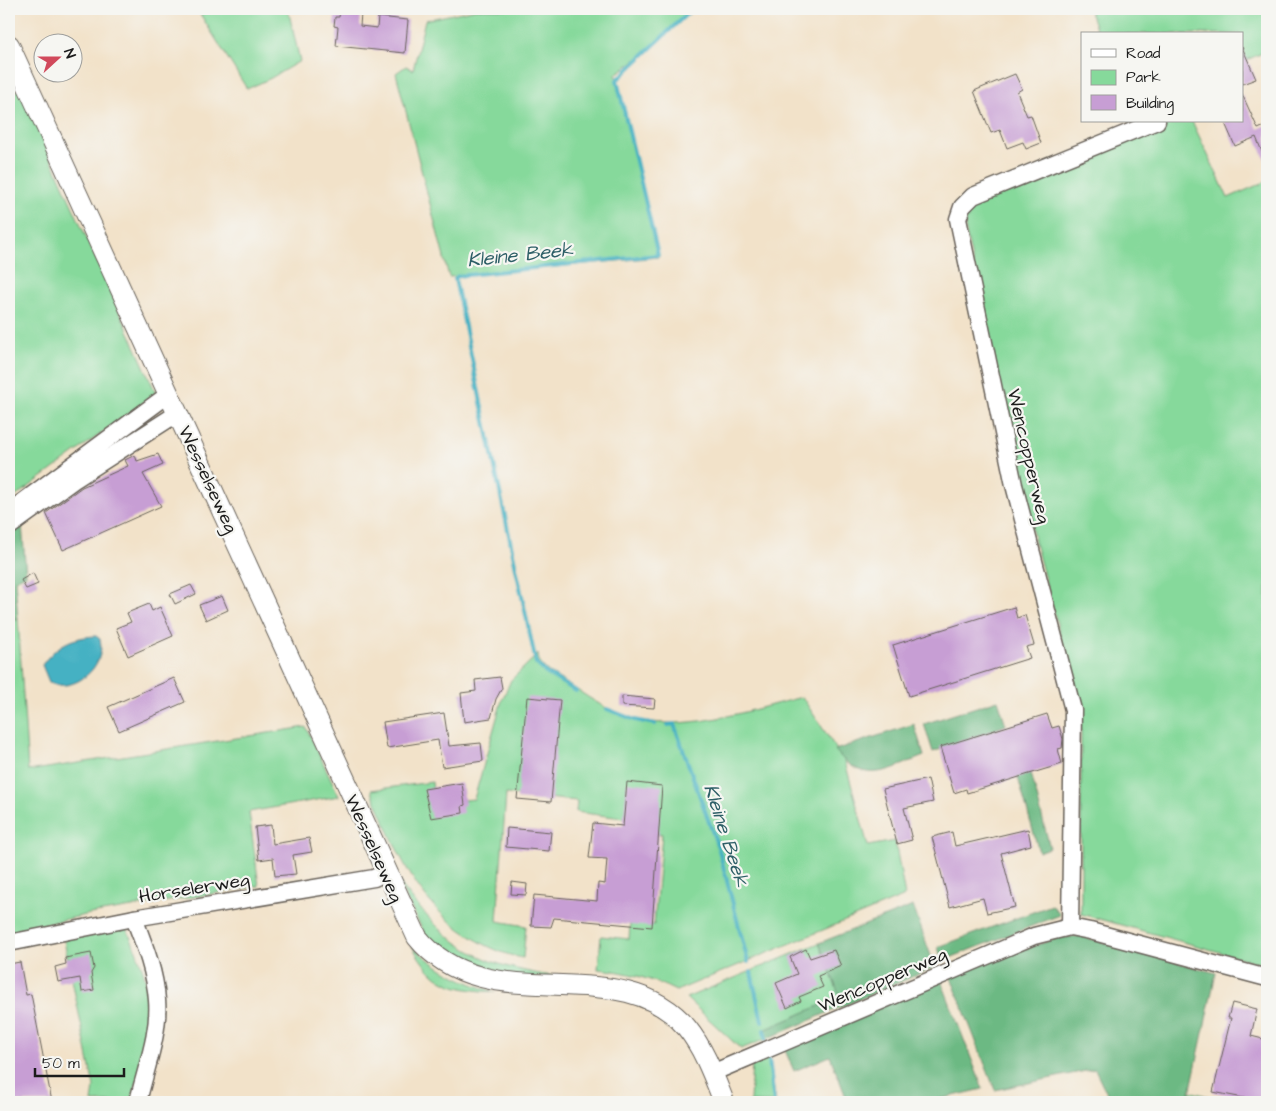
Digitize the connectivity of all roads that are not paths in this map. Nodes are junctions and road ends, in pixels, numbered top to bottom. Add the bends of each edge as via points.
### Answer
1 (9, 45) edge
2 (1155, 122) edge
3 (169, 394) junction
4 (178, 413) junction
5 (9, 512) edge
6 (9, 527) edge
7 (386, 872) junction
8 (134, 918) junction
9 (1070, 928) junction
10 (9, 943) edge
11 (1267, 978) edge
12 (712, 1073) junction
13 (138, 1102) edge
14 (724, 1102) edge

1 - 3 main road, Wesselseweg
2 - 9 street, Wencopperweg via 980,193 962,207 958,219 1014,485 1073,710
3 - 4 main road, Wesselseweg
3 - 5 street
4 - 6 street, Wesselseweg via 74,480
4 - 7 main road, Wesselseweg
7 - 8 street, Horselerweg via 374,878
7 - 12 main road, Wesselseweg via 417,937 452,968 484,979 610,989 647,998 663,1006 687,1028
8 - 10 street, Horselerweg
8 - 13 street via 151,965 158,1001
9 - 11 street, Wencopperweg
9 - 12 street, Wencopperweg via 1034,936
12 - 14 main road, Wesselseweg

